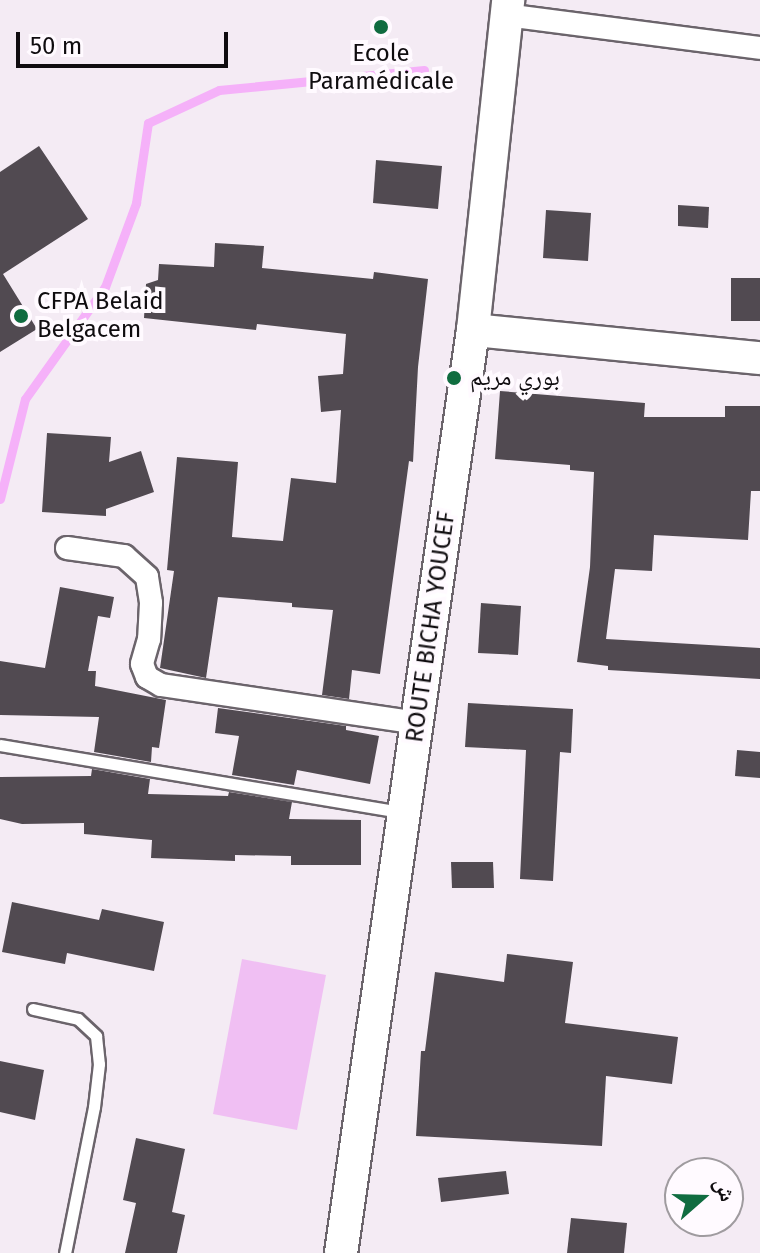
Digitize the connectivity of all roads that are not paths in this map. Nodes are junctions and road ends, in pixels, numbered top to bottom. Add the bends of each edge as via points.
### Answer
1 (507, 8) edge
2 (760, 48) edge
3 (473, 330) junction
4 (760, 358) edge
5 (67, 548) dead end
6 (418, 723) junction
7 (0, 745) edge
8 (405, 812) junction
9 (33, 1009) dead end
10 (65, 1253) edge
11 (341, 1253) edge

1 - 2 street
1 - 3 main road, ROUTE BICHA YOUCEF
3 - 4 main road
3 - 6 main road, ROUTE BICHA YOUCEF
5 - 6 street via 124,556 147,577 151,615 142,664 147,677 161,685
6 - 8 main road, ROUTE BICHA YOUCEF
7 - 8 lane
8 - 11 main road, ROUTE BICHA YOUCEF
9 - 10 lane via 78,1019 96,1036 94,1107

